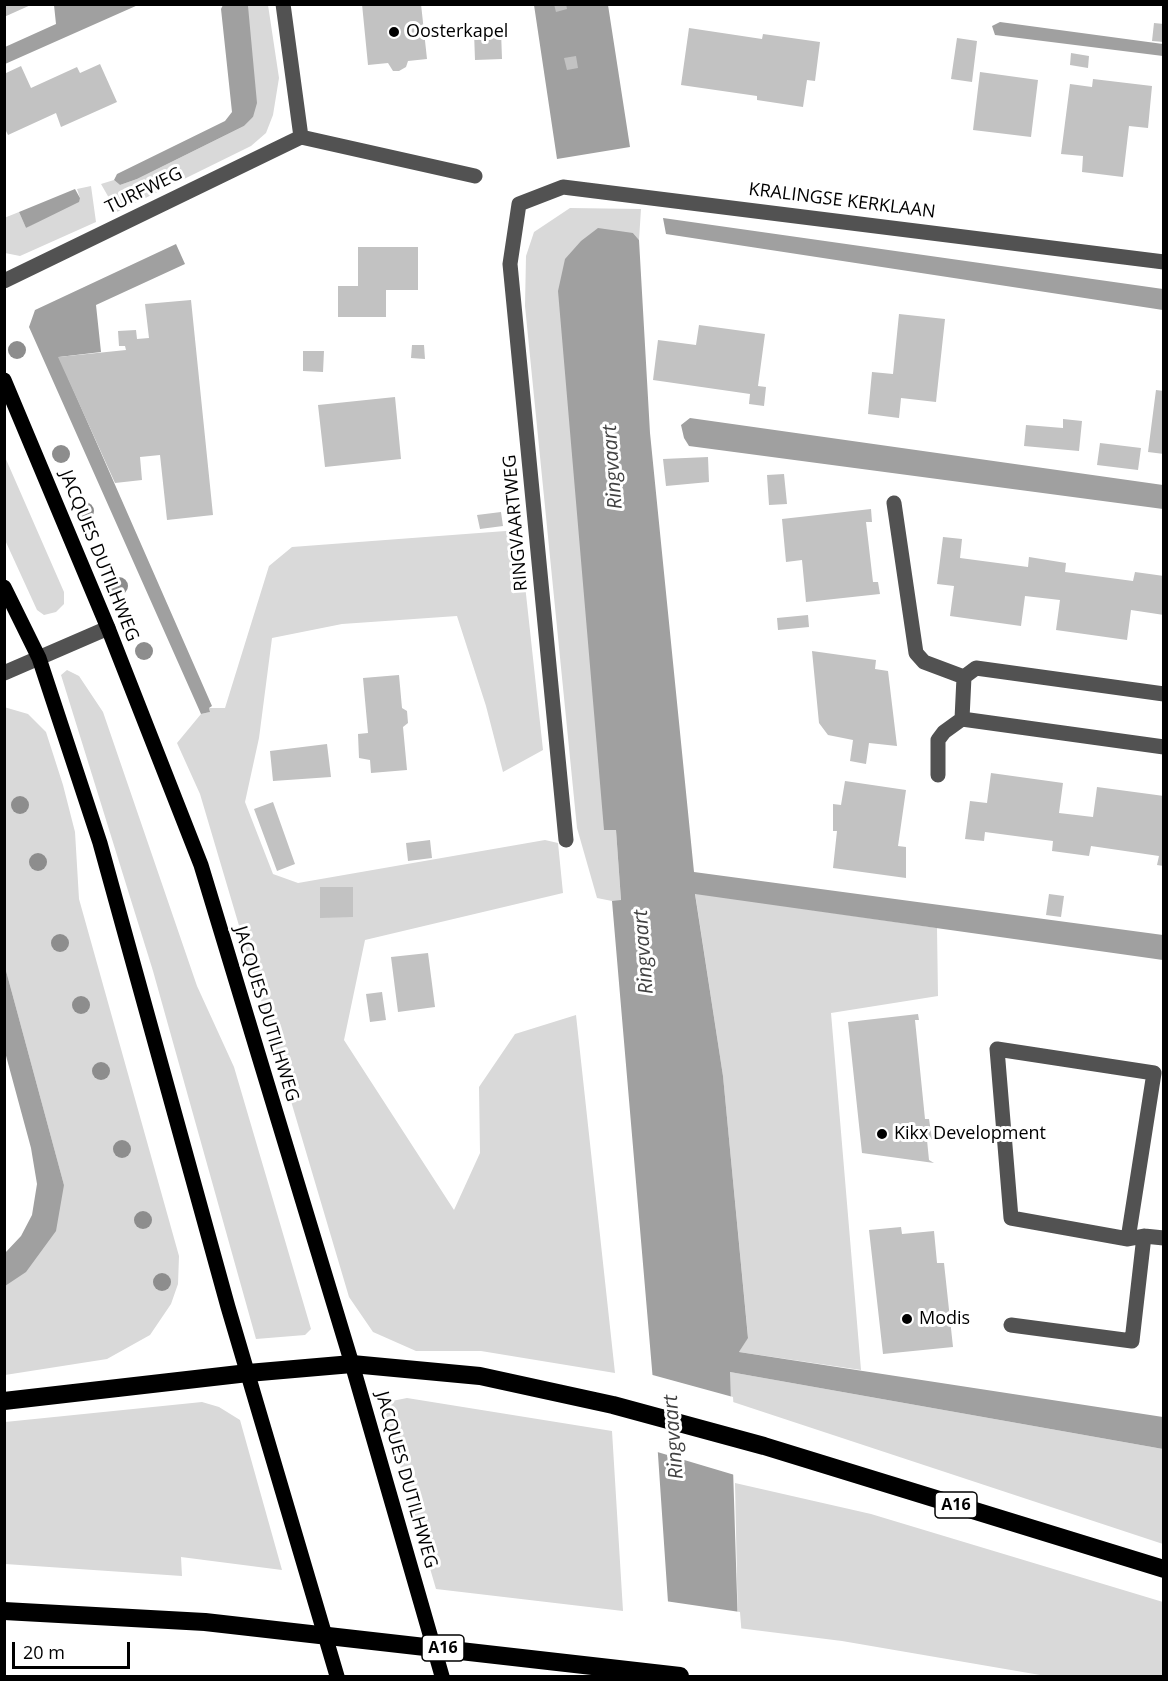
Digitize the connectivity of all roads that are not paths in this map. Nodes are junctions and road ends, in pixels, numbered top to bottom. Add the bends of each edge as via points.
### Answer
1 (283, 4) edge
2 (301, 137) junction
3 (476, 176) dead end
4 (519, 204) joint
5 (1164, 262) edge
6 (4, 281) edge
7 (4, 380) edge
8 (894, 503) dead end
9 (4, 587) edge
10 (108, 628) junction
11 (39, 658) junction
12 (4, 673) edge
13 (964, 677) junction
14 (1164, 694) edge
15 (962, 719) junction
16 (1164, 747) edge
17 (938, 775) dead end
18 (566, 840) dead end
19 (1144, 1236) junction
20 (1164, 1238) edge
21 (1128, 1239) junction
22 (1011, 1325) dead end
23 (352, 1364) junction
24 (248, 1373) junction
25 (4, 1401) edge
26 (1164, 1569) edge
27 (4, 1611) edge
28 (337, 1677) edge
29 (442, 1677) edge
30 (680, 1677) edge

1 - 2 street
2 - 3 street
2 - 6 street, TURFWEG
4 - 5 street, KRALINGSE KERKLAAN via 563,187
4 - 18 street, RINGVAARTWEG via 510,264
7 - 10 main road, JACQUES DUTILHWEG
8 - 13 street via 916,653 924,662
9 - 11 main road
10 - 11 street
10 - 23 main road, JACQUES DUTILHWEG via 201,865
11 - 12 street
11 - 24 main road via 100,843
13 - 14 street via 976,668
13 - 15 street
15 - 16 street
15 - 17 street via 938,740
19 - 20 street
19 - 21 street
19 - 22 street via 1132,1341
21 - 21 street via 1011,1218 998,1049 1154,1073
23 - 24 highway
23 - 26 highway, A16 via 480,1376 613,1405 764,1446
23 - 29 main road, JACQUES DUTILHWEG
24 - 25 highway
24 - 28 main road
27 - 30 highway, A16 via 205,1622

